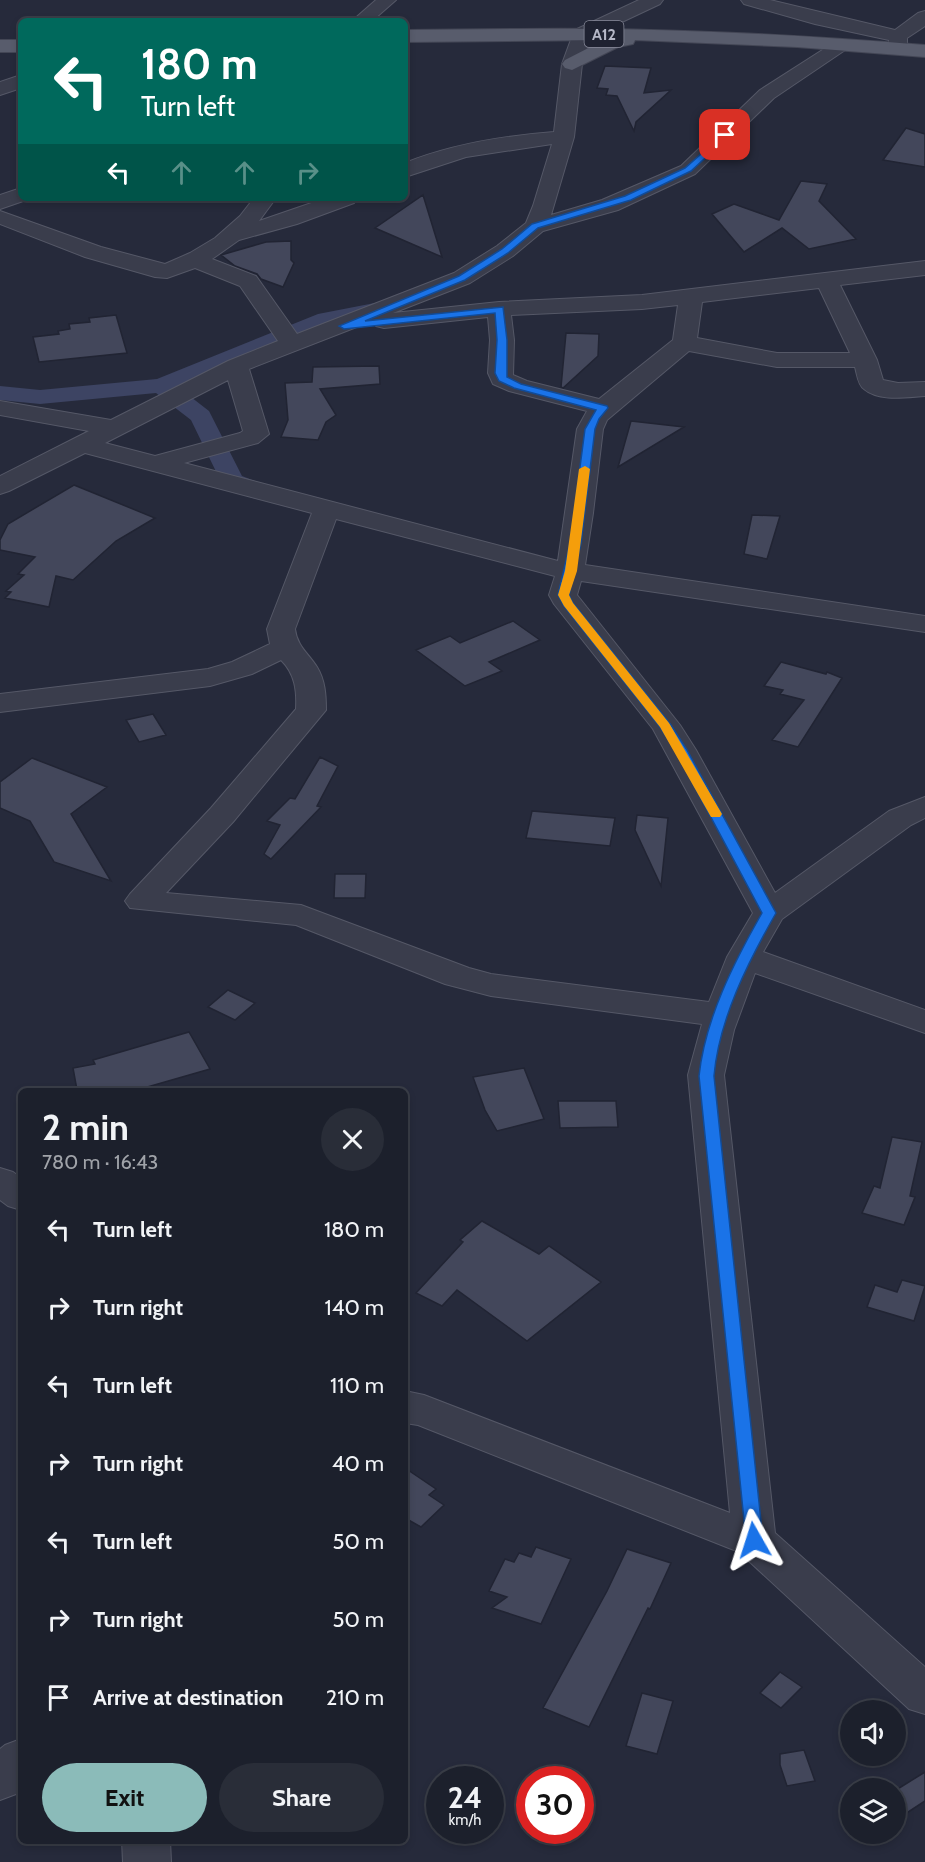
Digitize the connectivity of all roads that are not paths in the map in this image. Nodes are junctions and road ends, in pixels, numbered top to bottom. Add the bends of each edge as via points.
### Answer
1 (387, 0) edge
2 (654, 0) edge
3 (750, 0) edge
4 (925, 17) edge
5 (365, 18) edge
6 (408, 36) edge
7 (627, 40) junction
8 (408, 41) edge
9 (802, 41) junction
10 (898, 42) junction
11 (845, 44) junction
12 (574, 45) junction
13 (0, 46) edge
14 (18, 46) edge
15 (925, 51) edge
16 (18, 82) edge
17 (0, 89) edge
18 (564, 137) junction
19 (408, 170) edge
20 (18, 195) edge
21 (263, 201) edge
22 (336, 201) edge
23 (0, 203) edge
24 (0, 217) edge
25 (535, 226) junction
26 (236, 234) junction
27 (192, 259) junction
28 (925, 268) edge
29 (827, 281) junction
30 (691, 296) junction
31 (499, 309) junction
32 (344, 326) junction
33 (684, 343) junction
34 (291, 344) junction
35 (865, 360) junction
36 (236, 366) junction
37 (925, 389) edge
38 (0, 408) edge
39 (603, 408) junction
40 (116, 428) junction
41 (85, 445) junction
42 (156, 464) junction
43 (0, 486) edge
44 (327, 508) junction
45 (571, 571) junction
46 (925, 624) edge
47 (284, 648) junction
48 (0, 703) edge
49 (925, 806) edge
50 (769, 913) junction
51 (744, 957) junction
52 (722, 1015) junction
53 (925, 1022) edge
54 (0, 1181) edge
55 (18, 1195) edge
56 (408, 1408) edge
57 (754, 1540) junction
58 (925, 1695) edge
59 (18, 1762) edge
60 (0, 1779) edge
61 (146, 1844) edge
62 (147, 1862) edge

1 - 5 street
2 - 12 street
3 - 10 street
4 - 10 street
6 - 12 main road, A12
7 - 9 main road, A12 via 768,46
7 - 12 main road, A12
7 - 12 main road
8 - 12 main road, A12
9 - 11 main road, A12
9 - 12 main road, A12
10 - 11 main road, A12
10 - 15 main road, A12
11 - 25 street via 768,94 688,170 619,202
12 - 18 street
13 - 14 main road
16 - 17 street
18 - 19 street via 482,147
18 - 25 street
20 - 23 street
21 - 26 street
22 - 26 street
24 - 27 street via 93,252 155,270 173,269
25 - 32 street via 462,278
26 - 27 street
27 - 34 street via 248,281
28 - 29 street
29 - 30 street
29 - 35 street
30 - 31 street
30 - 33 street
31 - 32 street
31 - 39 street via 502,379
32 - 34 street
33 - 35 street via 777,360
33 - 39 street
34 - 36 street
35 - 37 street via 872,384 879,388
36 - 40 street
36 - 42 street via 256,434
38 - 40 street
39 - 45 street via 590,429
40 - 41 street
41 - 42 street
41 - 43 street
42 - 44 street
44 - 45 street
44 - 47 street via 281,629
45 - 46 street
45 - 50 street via 564,595 568,604 670,734
47 - 48 street via 242,668 210,677
47 - 52 street via 300,663 309,682 311,710 222,815 141,901 301,915 457,976 491,985
49 - 50 street via 900,818
50 - 51 street
51 - 52 street
51 - 53 street
52 - 57 street via 706,1076
54 - 55 street
56 - 57 street
57 - 58 street
59 - 60 street
61 - 62 street

